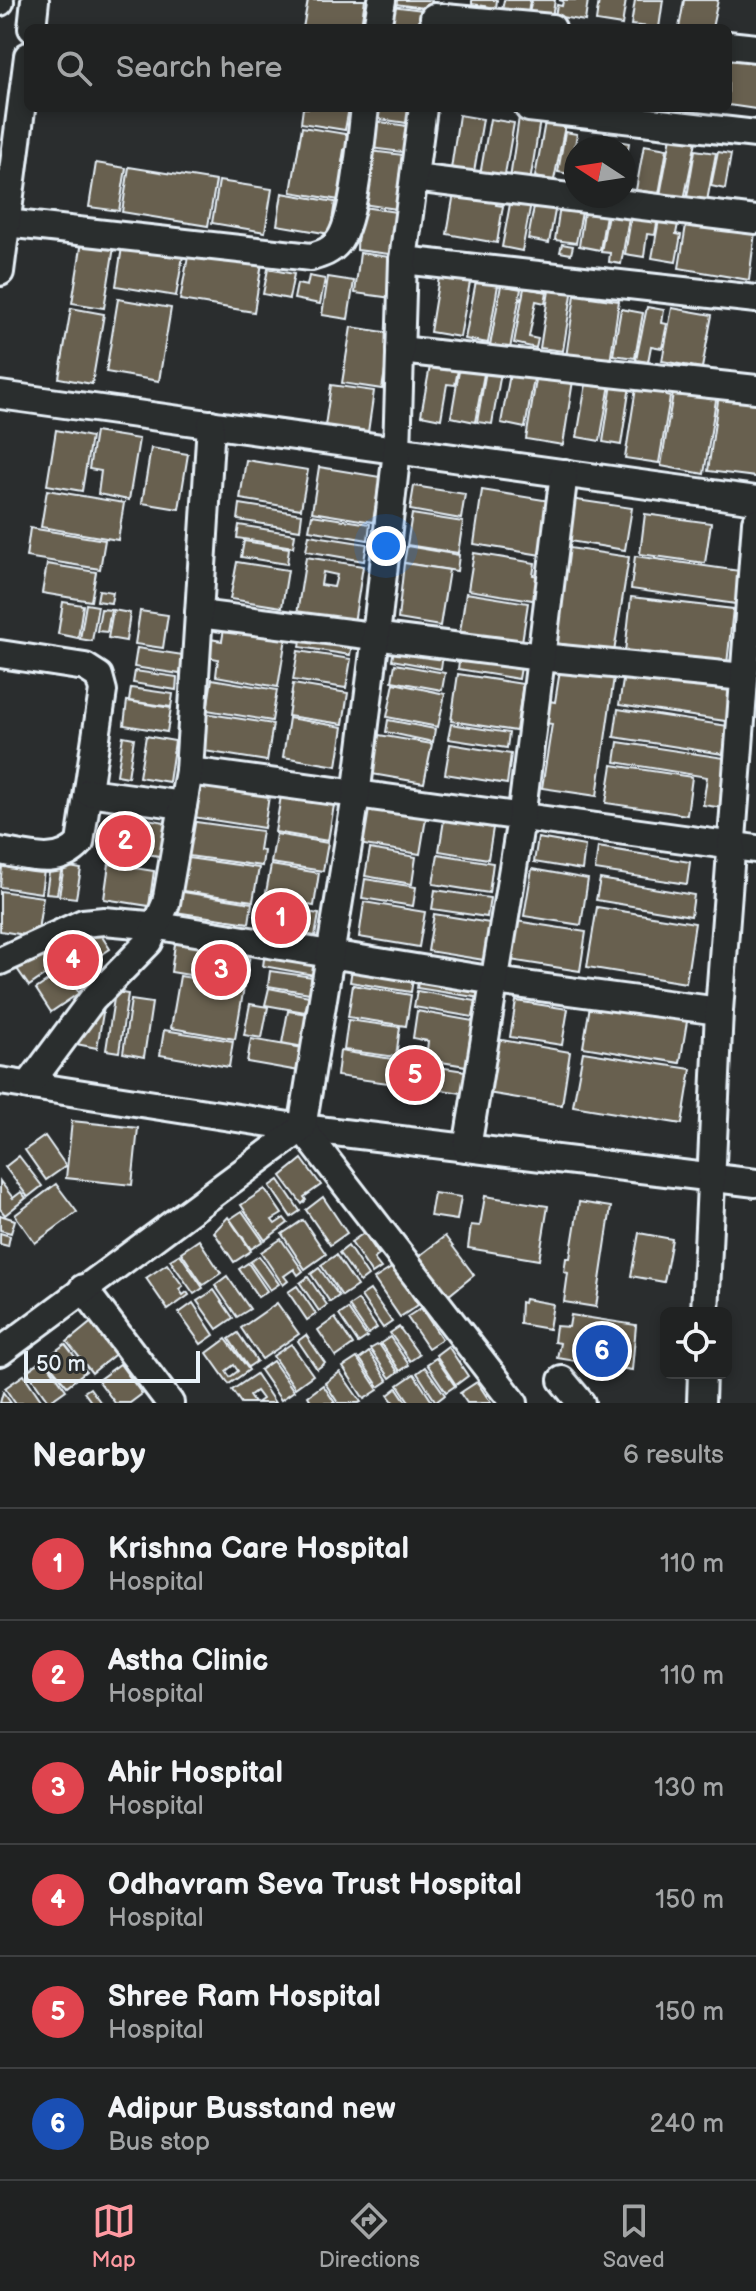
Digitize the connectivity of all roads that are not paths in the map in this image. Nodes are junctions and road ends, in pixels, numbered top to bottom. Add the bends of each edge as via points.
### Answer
1 (35, 0) edge
2 (382, 0) edge
3 (435, 15) edge
4 (32, 24) edge
5 (378, 24) edge
6 (516, 24) edge
7 (732, 45) edge
8 (756, 48) edge
9 (24, 86) edge
10 (364, 112) edge
11 (422, 112) edge
12 (564, 112) edge
13 (756, 134) edge
14 (414, 178) junction
15 (756, 220) edge
16 (6, 223) junction
17 (403, 260) junction
18 (0, 272) edge
19 (756, 299) edge
20 (400, 350) junction
21 (756, 389) edge
22 (0, 395) edge
23 (211, 424) junction
24 (397, 450) junction
25 (564, 473) junction
26 (756, 500) edge
27 (756, 522) edge
28 (199, 614) junction
29 (376, 636) junction
30 (0, 654) edge
31 (541, 657) junction
32 (744, 677) junction
33 (189, 771) junction
34 (88, 792) junction
35 (356, 796) junction
36 (183, 805) junction
37 (521, 819) junction
38 (745, 848) edge
39 (0, 851) edge
40 (159, 926) junction
41 (330, 955) junction
42 (0, 961) edge
43 (495, 981) junction
44 (719, 1011) junction
45 (0, 1081) edge
46 (28, 1086) junction
47 (302, 1128) junction
48 (467, 1148) junction
49 (712, 1177) junction
50 (756, 1183) edge
51 (83, 1288) junction
52 (705, 1307) edge
53 (0, 1352) edge
54 (702, 1379) edge
55 (562, 1380) dead end
56 (170, 1403) edge
57 (514, 1403) edge
58 (581, 1403) edge
59 (701, 1403) edge

1 - 4 street
2 - 5 street
3 - 6 street
7 - 8 street
9 - 16 street
10 - 16 street via 348,222 340,241 325,253 311,257
11 - 14 street
12 - 13 street
14 - 15 street
14 - 17 street
16 - 18 street
17 - 19 street
17 - 20 street
20 - 21 street
20 - 24 street
22 - 23 street
23 - 24 street
23 - 28 street
24 - 25 street
24 - 29 street
25 - 26 street
25 - 31 street
27 - 32 street
28 - 29 street
28 - 33 street
29 - 31 street
29 - 35 street
30 - 34 street via 85,667 99,676 103,691
31 - 32 street
31 - 37 street
32 - 38 street
33 - 35 street
33 - 36 street
34 - 36 street
34 - 39 street via 80,843 70,855 53,859
35 - 37 street
35 - 41 street
36 - 40 street
37 - 38 street
37 - 43 street
38 - 44 street
40 - 41 street
40 - 42 street via 83,923
40 - 46 street via 71,1025
41 - 43 street
41 - 47 street
43 - 44 street
43 - 48 street
44 - 49 street
45 - 46 street
46 - 47 street
47 - 48 street
47 - 51 street
47 - 57 street
48 - 49 street
49 - 50 street
49 - 52 street
51 - 53 street
51 - 56 street
54 - 59 street
55 - 58 street

